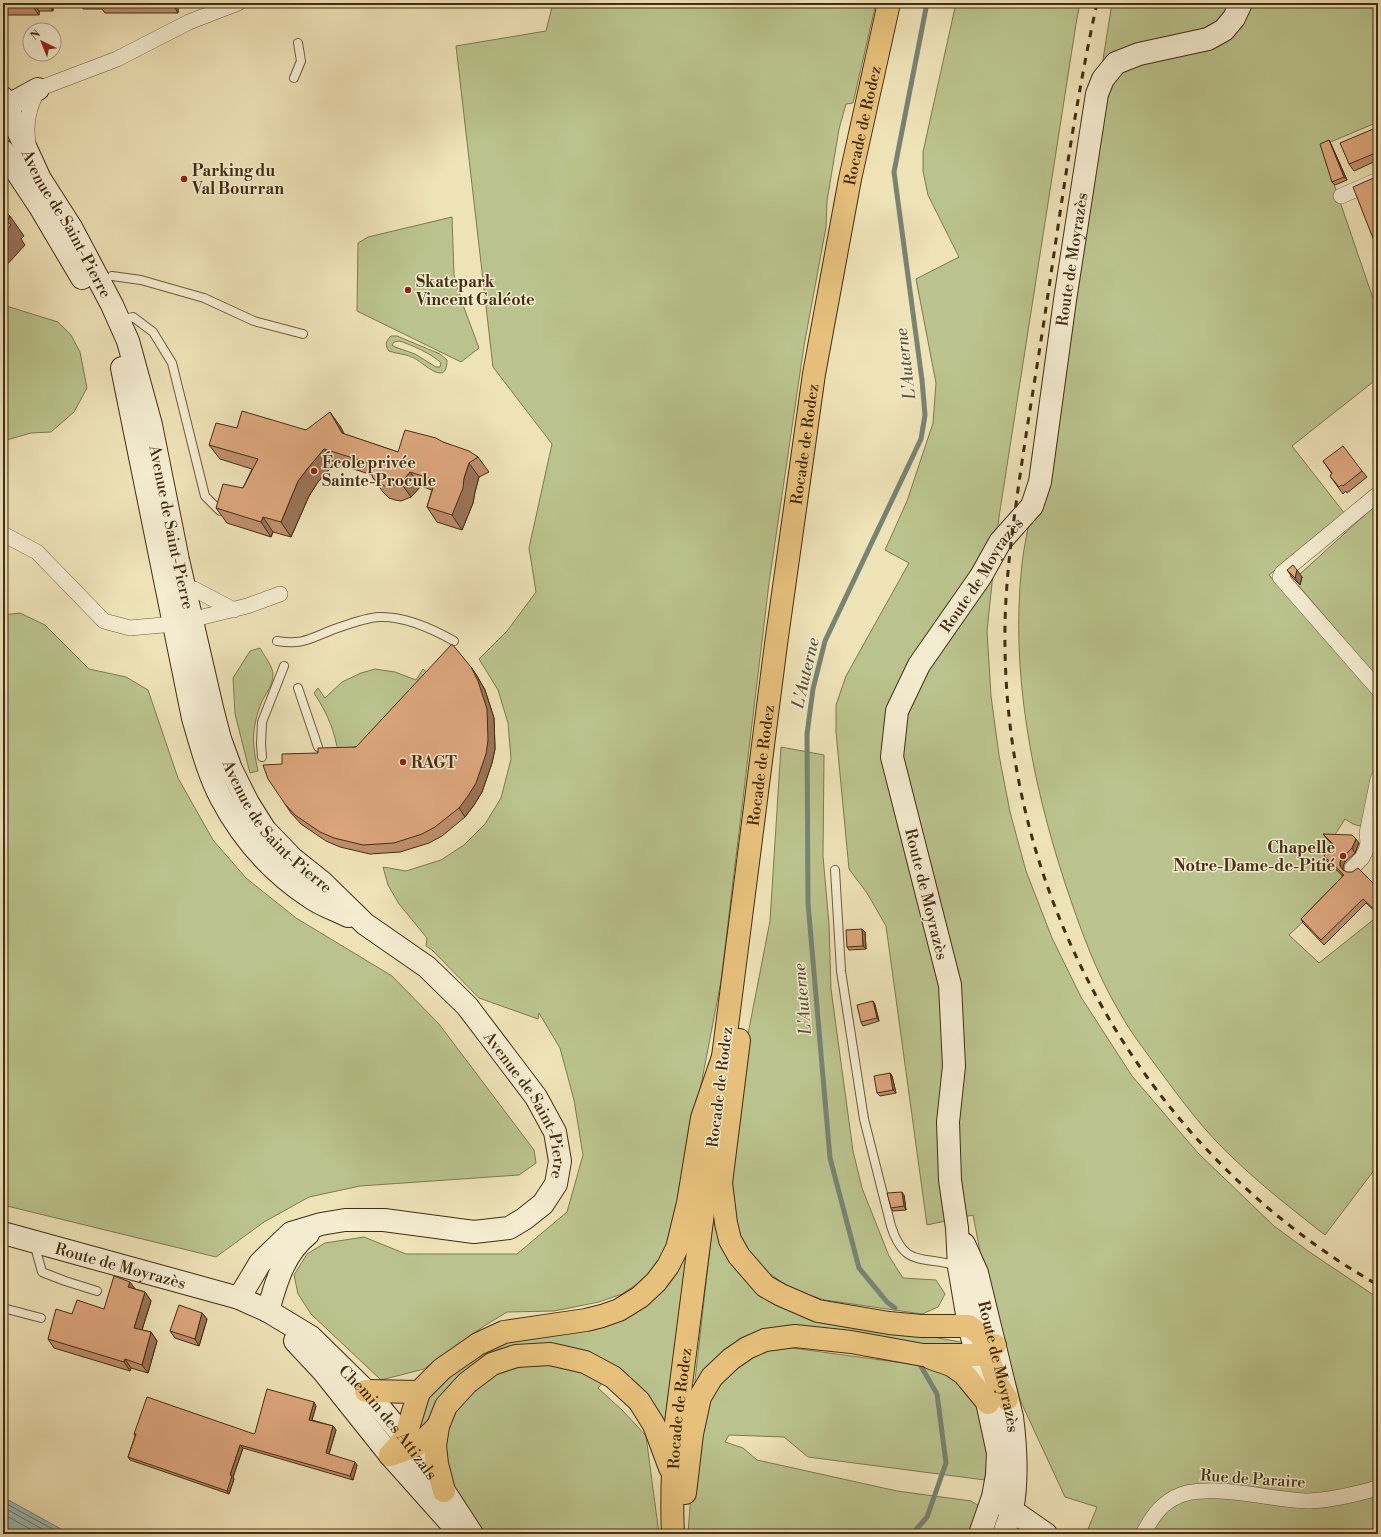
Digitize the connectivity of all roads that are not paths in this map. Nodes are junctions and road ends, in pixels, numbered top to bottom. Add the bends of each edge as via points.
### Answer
1 (238, 3) edge
2 (889, 3) edge
3 (1241, 3) edge
4 (298, 43) dead end
5 (294, 78) dead end
6 (38, 89) junction
7 (4, 104) edge
8 (3, 151) edge
9 (29, 157) junction
10 (1378, 180) edge
11 (1341, 196) dead end
12 (112, 276) dead end
13 (119, 320) junction
14 (304, 334) dead end
15 (1378, 494) edge
16 (220, 511) edge
17 (3, 534) edge
18 (176, 593) junction
19 (280, 594) dead end
20 (234, 610) junction
21 (183, 622) junction
22 (277, 641) dead end
23 (454, 642) dead end
24 (284, 666) dead end
25 (195, 685) dead end
26 (298, 688) dead end
27 (1378, 689) edge
28 (211, 737) dead end
29 (318, 747) edge
30 (262, 757) dead end
31 (231, 769) junction
32 (1378, 779) edge
33 (1352, 868) dead end
34 (835, 870) dead end
35 (743, 903) junction
36 (365, 924) junction
37 (723, 1057) junction
38 (320, 1224) junction
39 (957, 1228) junction
40 (3, 1233) edge
41 (34, 1242) junction
42 (959, 1267) junction
43 (98, 1291) dead end
44 (239, 1298) junction
45 (3, 1308) edge
46 (268, 1311) junction
47 (41, 1318) dead end
48 (289, 1325) junction
49 (969, 1326) junction
50 (986, 1350) junction
51 (923, 1355) junction
52 (366, 1391) junction
53 (419, 1392) junction
54 (998, 1401) junction
55 (438, 1426) junction
56 (408, 1443) junction
57 (390, 1455) junction
58 (672, 1474) junction
59 (1378, 1488) edge
60 (444, 1491) junction
61 (993, 1497) junction
62 (1012, 1511) junction
63 (460, 1534) edge
64 (472, 1534) edge
65 (673, 1534) edge
66 (681, 1534) edge
67 (980, 1534) edge
68 (1000, 1534) edge
69 (1004, 1534) edge
70 (1046, 1534) edge
71 (1143, 1534) edge

1 - 6 street via 190,22 117,59
2 - 35 main road, Rocade de Rodez via 850,179 815,366
3 - 39 street, Route de Moyrazès via 1234,18 1224,30 1208,40 1139,54 1116,63 1103,79 1097,94 1040,482 1032,506 1000,542 981,576 919,665 897,711 892,757 950,985 954,1066 948,1122 950,1180
4 - 5 lane via 301,61
6 - 7 street, Avenue de Saint-Pierre
6 - 9 street via 29,110 26,130
7 - 9 street, Avenue de Saint-Pierre
8 - 18 street, Avenue de Saint-Pierre via 82,278 113,341 122,367 154,526
9 - 13 street, Avenue de Saint-Pierre via 72,229
10 - 11 street
12 - 14 lane via 141,280 204,298 254,321
13 - 16 lane via 133,317 153,332 172,363 205,496
13 - 18 street, Avenue de Saint-Pierre via 128,341 151,424
15 - 27 street via 1280,577
17 - 21 street via 37,552 104,621 130,628
18 - 20 street via 194,589
18 - 21 street, Avenue de Saint-Pierre
19 - 20 street
20 - 21 street
21 - 25 lane
21 - 31 street, Avenue de Saint-Pierre
21 - 36 street, Avenue de Saint-Pierre via 193,718 220,798 255,851 282,877 311,898
22 - 23 lane via 306,641 332,630 379,617 428,628
24 - 30 lane via 262,722
26 - 29 lane
28 - 31 lane
31 - 36 street, Avenue de Saint-Pierre via 248,803 266,830 292,858 322,882
32 - 33 street via 1366,850
34 - 42 lane via 841,971 864,1119 891,1226 904,1252 915,1258
35 - 37 main road, Rocade de Rodez
35 - 49 main road via 754,922 721,1184 730,1240 739,1256 765,1286 818,1311 889,1324
36 - 38 street, Avenue de Saint-Pierre via 427,967 467,1006 536,1097 555,1132 560,1160 556,1184 543,1204 509,1228 474,1232 384,1220 345,1220
37 - 53 main road via 702,1118 688,1203 677,1248 656,1282 640,1297 620,1310 586,1320 504,1332 478,1344 442,1369
37 - 58 main road, Rocade de Rodez via 676,1423
38 - 44 street, Avenue de Saint-Pierre via 291,1233 260,1263
38 - 46 street, Avenue de Saint-Pierre via 297,1242 279,1273
39 - 42 street, Route de Moyrazès
39 - 50 street, Route de Moyrazès via 977,1273
40 - 41 street, Route de Moyrazès
41 - 43 lane via 42,1272 65,1282
41 - 44 street, Route de Moyrazès
42 - 49 street, Route de Moyrazès
44 - 46 street, Chemin des Attizals
45 - 47 lane
46 - 48 street, Chemin des Attizals
48 - 52 street, Chemin des Attizals via 311,1337
48 - 57 street, Chemin des Attizals via 296,1342 323,1371
49 - 50 street, Route de Moyrazès
50 - 51 main road
50 - 54 street, Route de Moyrazès
51 - 54 main road via 951,1365
51 - 66 main road via 851,1342 795,1336 765,1340 731,1359 712,1377 700,1397 686,1477
52 - 53 main road
52 - 56 street, Chemin des Attizals
53 - 56 main road
54 - 61 street, Route de Moyrazès via 997,1475
54 - 62 street, Route de Moyrazès via 1012,1417 1017,1462
55 - 56 main road via 422,1442
55 - 58 main road via 446,1406 467,1383 492,1364 516,1356 550,1354 585,1362 613,1377 639,1401 654,1425
55 - 60 main road via 436,1464
56 - 57 main road
56 - 60 street, Chemin des Attizals
57 - 63 street, Chemin des Attizals
58 - 65 main road, Rocade de Rodez
59 - 71 street, Rue de Paraire via 1332,1499 1309,1500 1283,1500 1205,1490 1193,1491 1174,1498 1159,1510
60 - 64 street, Chemin des Attizals
61 - 62 street
61 - 67 street
61 - 68 street
62 - 69 street
62 - 70 street

